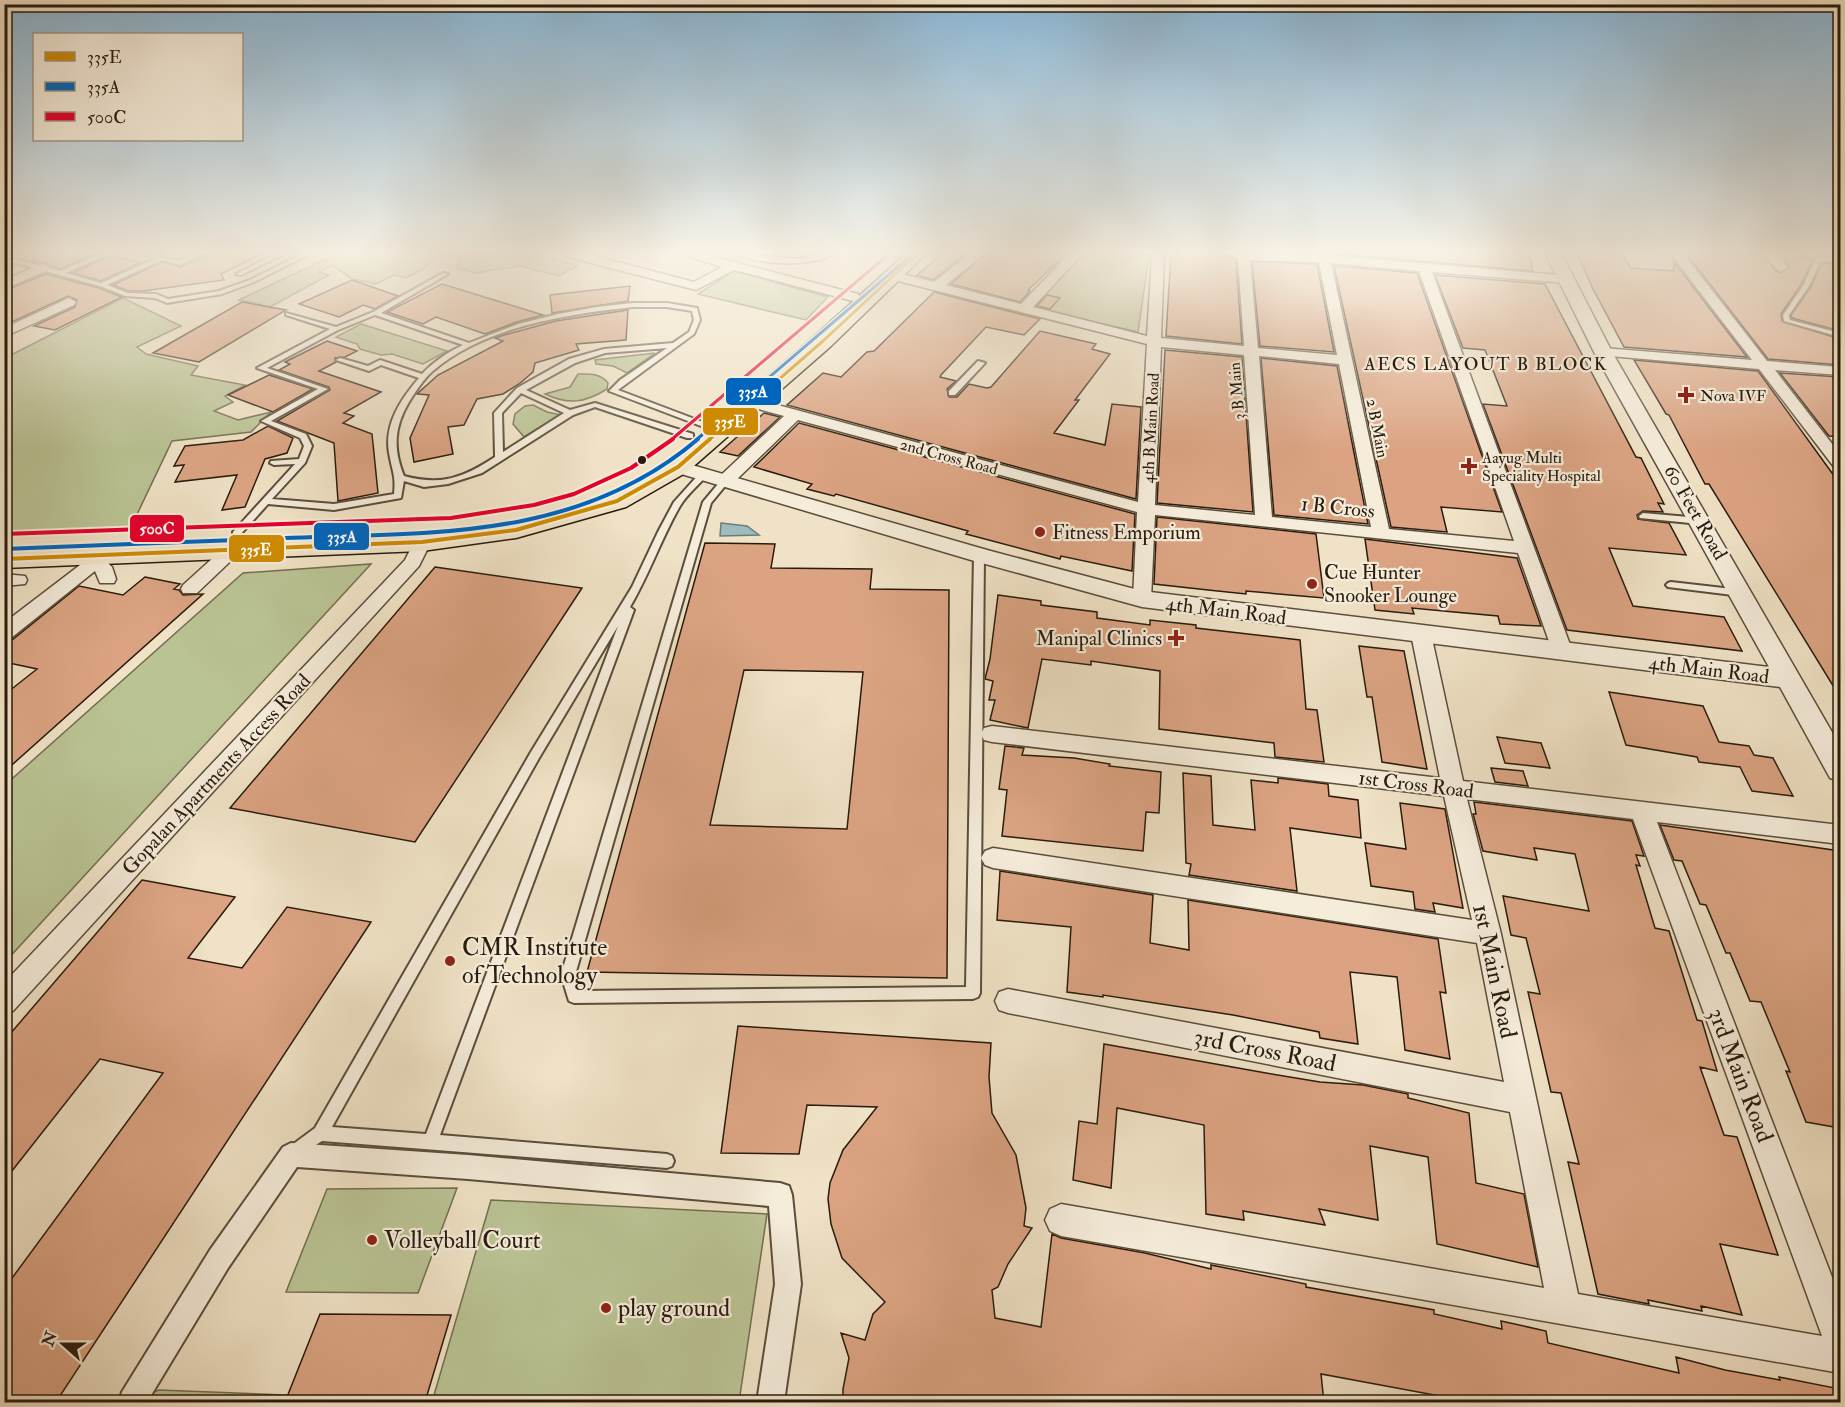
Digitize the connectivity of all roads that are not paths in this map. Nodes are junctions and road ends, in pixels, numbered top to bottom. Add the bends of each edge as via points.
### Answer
1 (34, 319) edge
2 (303, 319) edge
3 (361, 319) edge
4 (392, 319) edge
5 (545, 319) edge
6 (697, 319) edge
7 (825, 319) edge
8 (846, 319) edge
9 (1062, 319) edge
10 (1155, 319) edge
11 (1246, 319) edge
12 (1337, 319) edge
13 (1442, 319) edge
14 (1586, 319) edge
15 (1728, 319) edge
16 (1787, 319) edge
17 (336, 329) junction
18 (4, 333) edge
19 (1840, 335) edge
20 (1154, 342) junction
21 (470, 345) junction
22 (676, 345) junction
23 (1251, 352) junction
24 (1603, 352) junction
25 (340, 360) dead end
26 (1346, 360) junction
27 (981, 363) dead end
28 (1763, 364) junction
29 (1840, 371) edge
30 (423, 377) junction
31 (520, 390) junction
32 (614, 391) junction
33 (952, 393) dead end
34 (752, 403) junction
35 (595, 405) junction
36 (570, 413) junction
37 (794, 415) junction
38 (687, 427) junction
39 (499, 458) junction
40 (302, 461) junction
41 (274, 462) dead end
42 (1840, 464) edge
43 (678, 467) junction
44 (715, 477) junction
45 (400, 478) junction
46 (266, 501) junction
47 (1146, 509) junction
48 (1643, 516) dead end
49 (1700, 521) junction
50 (1264, 522) junction
51 (1381, 534) junction
52 (233, 542) junction
53 (422, 542) junction
54 (1526, 548) junction
55 (979, 555) junction
56 (9, 565) edge
57 (101, 566) junction
58 (1671, 585) dead end
59 (637, 587) junction
60 (190, 589) dead end
61 (1741, 593) junction
62 (1142, 599) junction
63 (4, 633) edge
64 (1421, 634) junction
65 (1562, 650) junction
66 (1790, 679) junction
67 (992, 734) dead end
68 (1840, 770) edge
69 (1453, 788) junction
70 (1641, 810) junction
71 (1840, 834) edge
72 (993, 858) dead end
73 (1488, 934) junction
74 (1008, 1001) dead end
75 (4, 1002) edge
76 (1523, 1100) junction
77 (320, 1132) junction
78 (431, 1142) junction
79 (291, 1155) junction
80 (667, 1161) dead end
81 (1061, 1220) dead end
82 (1565, 1309) junction
83 (1840, 1340) edge
84 (1840, 1356) edge
85 (132, 1402) edge
86 (771, 1402) edge

1 - 18 street
2 - 17 lane
3 - 17 lane
4 - 21 lane
5 - 21 lane
6 - 22 lane via 692,333
7 - 38 main road
8 - 34 main road
9 - 20 street
10 - 20 street, 4th B Main Road
11 - 23 street, 3 B Main
12 - 26 street, 2 B Main
13 - 54 street
14 - 24 street, 60 Feet Road
15 - 28 street
16 - 19 lane
17 - 40 lane via 261,368 324,389 265,422 303,436 308,446
20 - 23 street
20 - 47 street, 4th B Main Road
21 - 30 lane
22 - 31 lane via 604,351 572,361
22 - 32 lane
23 - 26 street
23 - 50 street, 3 B Main
24 - 28 street
24 - 49 street, 60 Feet Road
25 - 30 lane via 369,369 381,362
26 - 51 street, 2 B Main
27 - 33 lane
28 - 29 street
28 - 42 street
30 - 45 lane via 407,399 392,432 393,460
31 - 36 lane
31 - 39 lane via 498,413
32 - 35 lane
32 - 38 lane
34 - 37 street, 2nd Cross Road
34 - 43 main road
35 - 36 lane
35 - 38 lane
36 - 39 lane
37 - 44 street
37 - 47 street, 2nd Cross Road
38 - 52 main road via 654,464 613,486 539,510 437,527
39 - 45 lane via 479,471 448,482 424,484
40 - 41 lane
40 - 46 lane
43 - 44 street, 4th Main Road
43 - 53 main road via 617,501 582,512 516,530
44 - 55 street, 4th Main Road
44 - 55 lane via 567,975 574,997 973,993
44 - 59 lane via 678,502
45 - 46 lane via 399,496 377,500 334,507
46 - 52 lane
47 - 50 street, 1 B Cross
47 - 62 street, 4th B Main Road
48 - 49 lane
49 - 61 street, 60 Feet Road
50 - 51 street, 1 B Cross
51 - 54 street, 1 B Cross
52 - 53 main road
52 - 56 main road
52 - 57 main road
52 - 60 street
53 - 75 street, Gopalan Apartments Access Road via 413,562
54 - 65 street
55 - 62 street, 4th Main Road
56 - 57 main road
57 - 63 street
58 - 61 lane
59 - 77 lane via 534,755
59 - 78 lane
61 - 66 street, 60 Feet Road
62 - 64 street, 4th Main Road
64 - 65 street, 4th Main Road
64 - 69 street, 1st Main Road
65 - 66 street, 4th Main Road
66 - 68 street, 60 Feet Road
67 - 69 street, 1st Cross Road
69 - 70 street, 1st Cross Road
69 - 73 street, 1st Main Road
70 - 71 street, 1st Cross Road
70 - 83 street, 3rd Main Road
72 - 73 street
73 - 76 street, 1st Main Road
74 - 76 street, 3rd Cross Road
76 - 82 street, 1st Main Road
77 - 78 lane
77 - 79 lane
78 - 80 lane
79 - 85 street via 219,1259
79 - 86 street via 780,1195 788,1284
81 - 82 street
82 - 84 street

